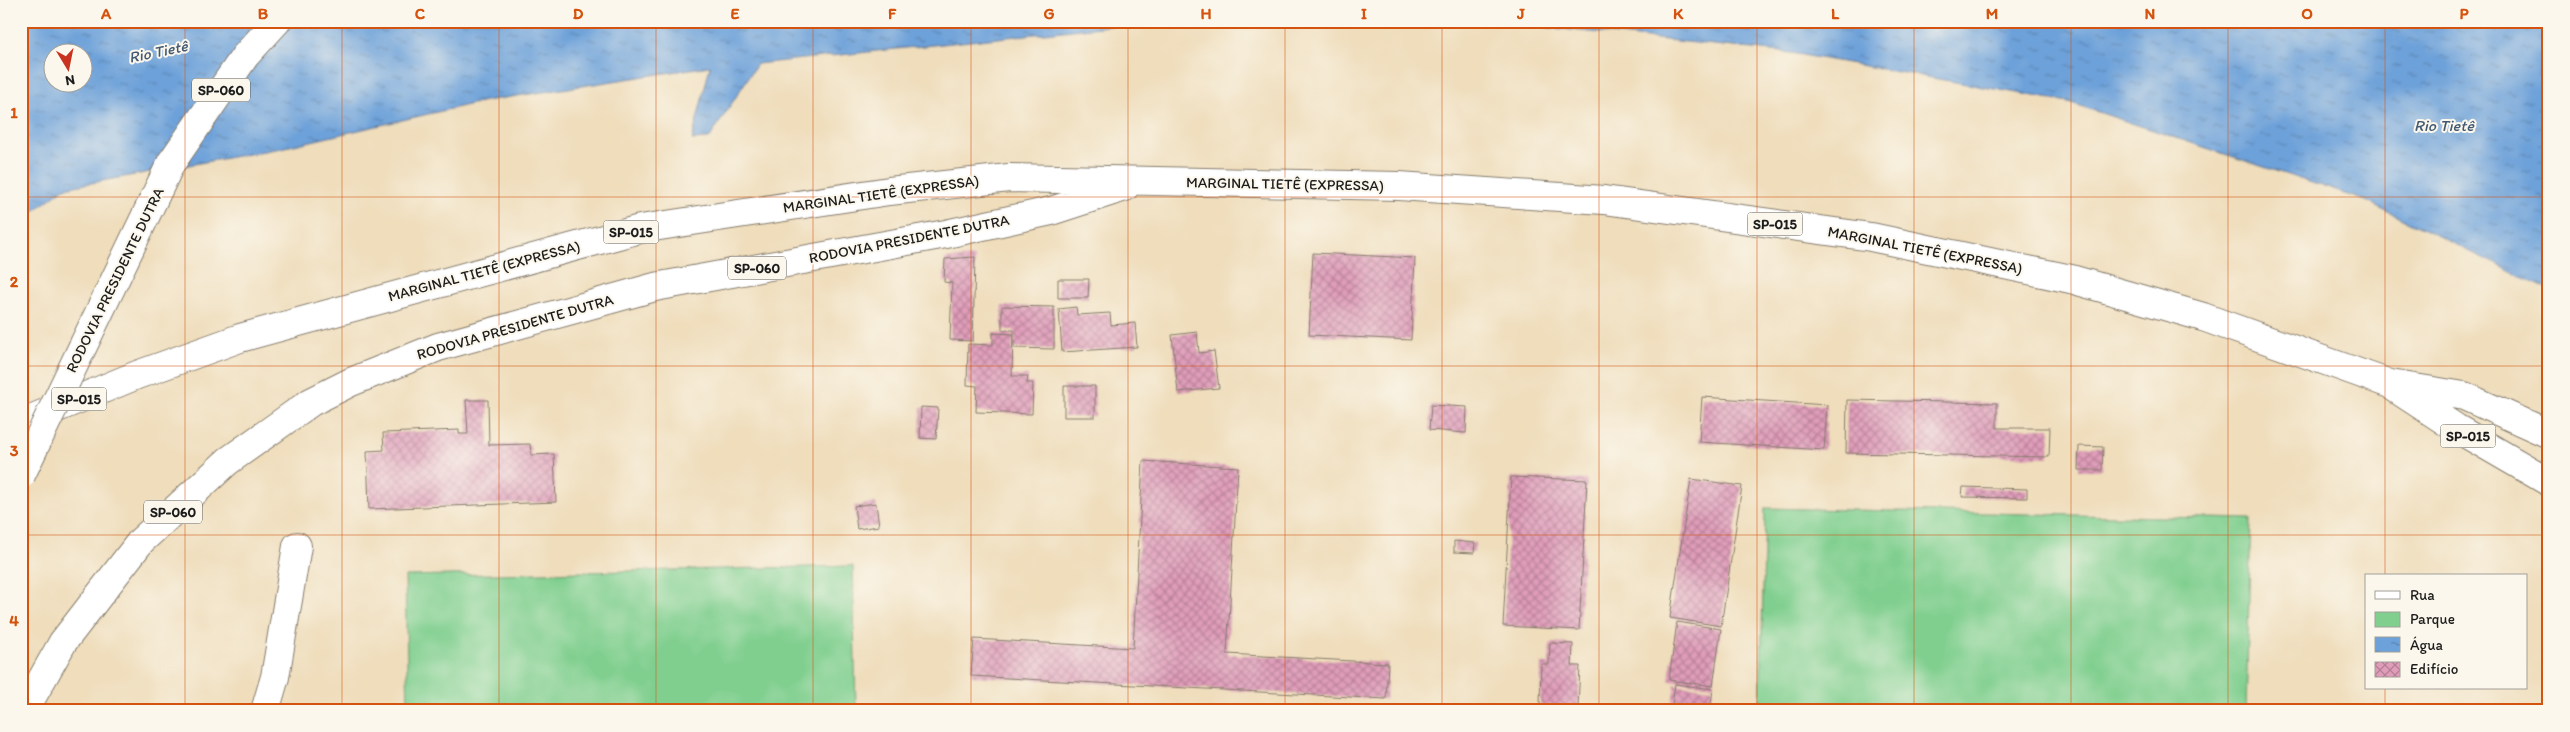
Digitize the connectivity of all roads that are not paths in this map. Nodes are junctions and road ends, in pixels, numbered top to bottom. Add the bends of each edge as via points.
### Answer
1 (277, 21) edge
2 (1141, 181) junction
3 (2390, 384) junction
4 (21, 423) edge
5 (2549, 434) edge
6 (21, 475) edge
7 (2549, 482) edge
8 (298, 546) dead end
9 (24, 711) edge
10 (265, 711) edge

1 - 6 main road, RODOVIA PRESIDENTE DUTRA / SP-060, bridge via 245,56 171,163
2 - 3 main road, MARGINAL TIETÊ (EXPRESSA) / SP-015 via 1400,186 1604,200 1871,237 2071,279 2194,314
2 - 4 main road, MARGINAL TIETÊ (EXPRESSA) / SP-015 via 1010,178 889,191 640,229 240,338 137,375
2 - 9 main road, RODOVIA PRESIDENTE DUTRA / SP-060 via 1050,211 946,234 656,286 438,347 351,382 311,402 228,461 140,541 63,642
3 - 5 main road, MARGINAL TIETÊ (EXPRESSA) / SP-015 via 2464,396
3 - 7 main road, SP-015 via 2456,428
8 - 10 main road via 275,677

